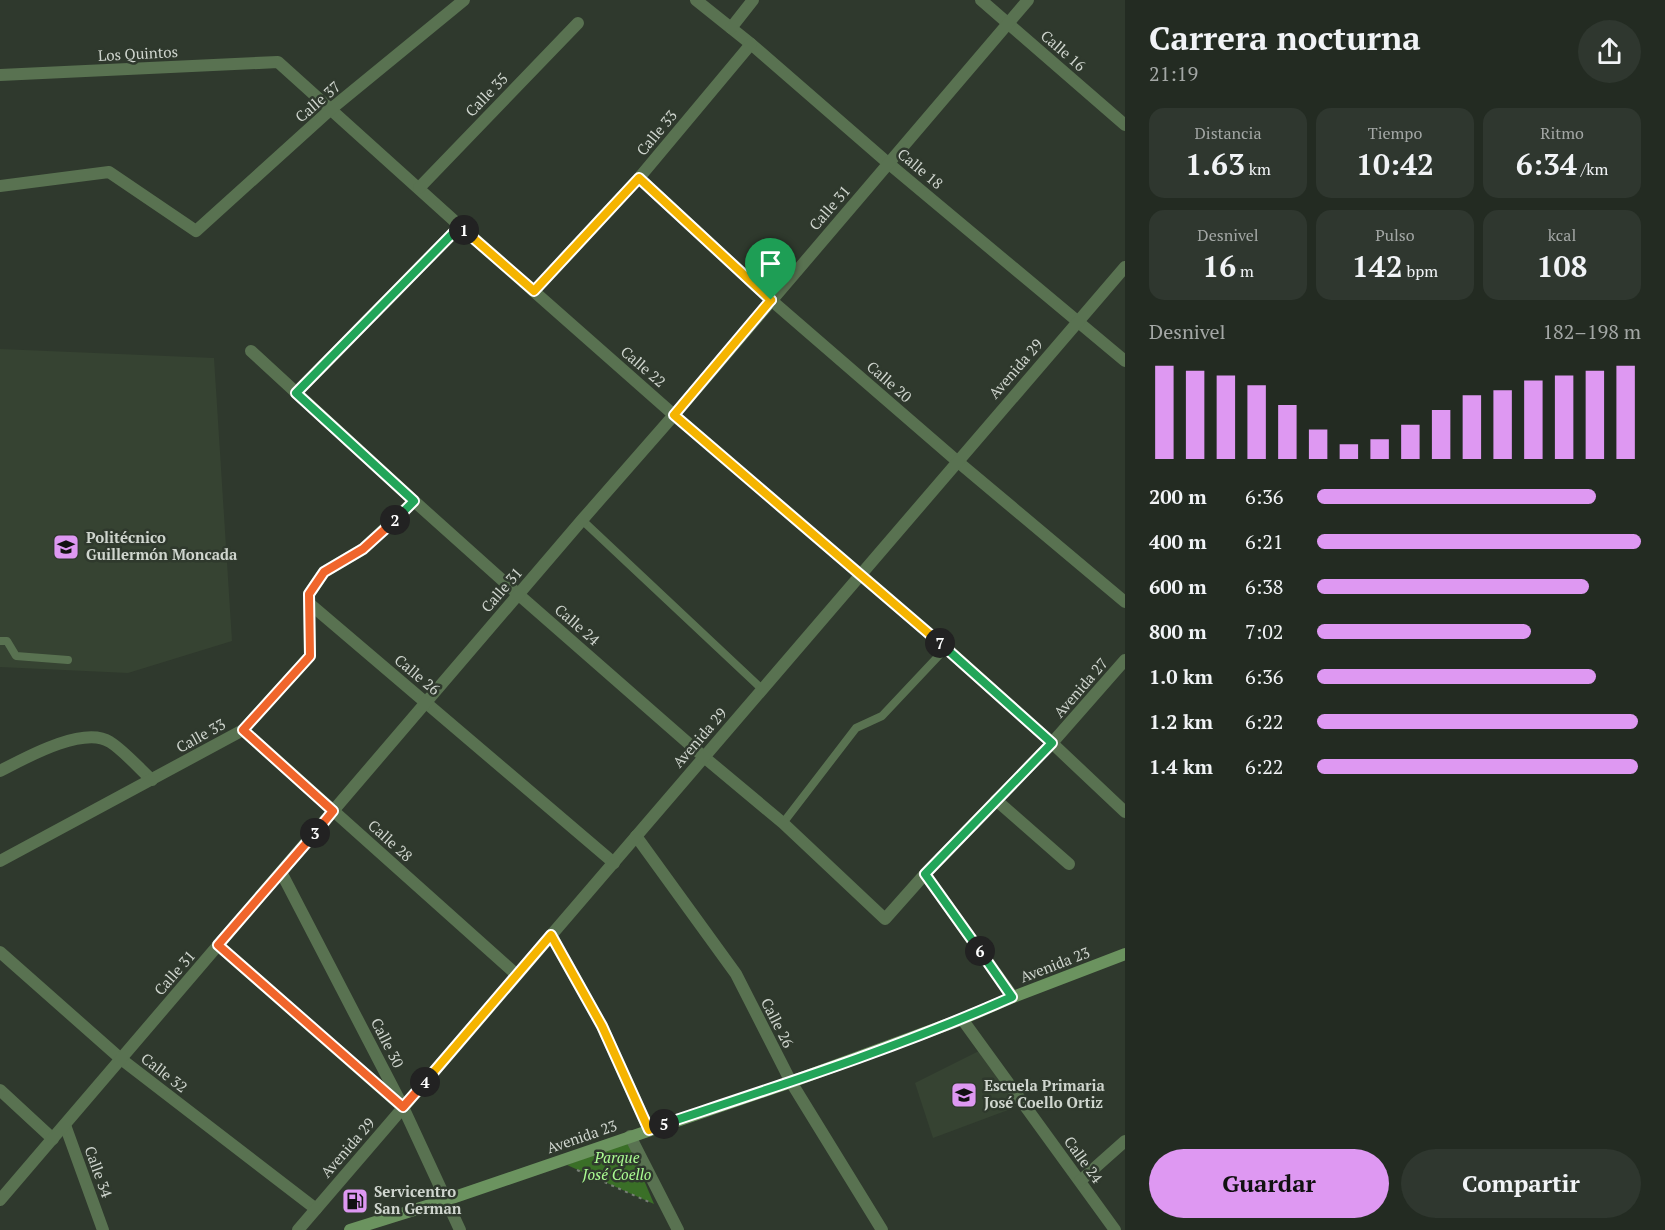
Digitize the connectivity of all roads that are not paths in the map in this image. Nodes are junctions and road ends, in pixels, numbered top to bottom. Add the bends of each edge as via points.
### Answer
1 (464, 0) edge
2 (696, 0) edge
3 (753, 0) edge
4 (981, 0) edge
5 (1028, 0) edge
6 (578, 23) dead end
7 (1008, 23) junction
8 (731, 28) junction
9 (751, 44) junction
10 (278, 62) joint
11 (1, 78) edge
12 (331, 110) junction
13 (1125, 125) edge
14 (888, 163) junction
15 (639, 178) junction
16 (0, 186) edge
17 (419, 188) junction
18 (460, 226) junction
19 (1125, 267) edge
20 (534, 291) junction
21 (771, 300) junction
22 (1078, 321) junction
23 (251, 351) dead end
24 (1125, 361) edge
25 (296, 393) junction
26 (674, 415) junction
27 (957, 461) junction
28 (414, 501) junction
29 (582, 520) junction
30 (860, 574) junction
31 (519, 594) junction
32 (1125, 602) edge
33 (310, 604) junction
34 (0, 641) edge
35 (946, 648) junction
36 (68, 660) dead end
37 (1125, 660) edge
38 (762, 689) junction
39 (426, 703) junction
40 (243, 730) junction
41 (1052, 743) junction
42 (704, 756) junction
43 (0, 771) edge
44 (152, 780) junction
45 (996, 800) junction
46 (333, 811) junction
47 (1125, 812) edge
48 (783, 823) junction
49 (636, 836) junction
50 (0, 861) edge
51 (614, 863) junction
52 (1069, 864) dead end
53 (281, 872) junction
54 (925, 874) junction
55 (885, 919) joint
56 (551, 935) junction
57 (218, 945) junction
58 (0, 952) edge
59 (1125, 954) edge
60 (517, 975) junction
61 (1012, 997) junction
62 (962, 1019) junction
63 (121, 1059) junction
64 (791, 1082) junction
65 (0, 1090) edge
66 (403, 1107) junction
67 (65, 1125) junction
68 (649, 1130) junction
69 (630, 1136) junction
70 (53, 1139) junction
71 (1125, 1141) edge
72 (1080, 1181) junction
73 (0, 1200) edge
74 (446, 1200) junction
75 (316, 1209) junction
76 (103, 1230) edge
77 (298, 1230) edge
78 (350, 1230) edge
79 (460, 1230) edge
80 (678, 1230) edge
81 (882, 1230) edge
82 (1115, 1230) edge

1 - 12 street, Calle 37
2 - 8 street, Calle 18
3 - 8 street
4 - 7 street, Calle 16
5 - 7 street, Calle 31
6 - 17 street, Calle 35
7 - 13 street, Calle 16
7 - 14 street, Calle 31
8 - 9 street, Calle 18
9 - 14 street, Calle 18
9 - 15 street, Calle 33
10 - 11 street, Los Quintos
10 - 12 street, Calle 22
12 - 16 street, Calle 37 via 196,231 109,172
12 - 17 street, Calle 22
14 - 21 street, Calle 31
14 - 22 street, Calle 18
15 - 20 street, Calle 33
15 - 21 street, Calle 20
17 - 18 street, Calle 22
18 - 20 street, Calle 22
18 - 25 street
19 - 22 street, Avenida 29
20 - 26 street, Calle 22
21 - 26 street, Calle 31
21 - 27 street, Calle 20
22 - 24 street, Calle 18
22 - 27 street, Avenida 29
23 - 25 street, Calle 24
25 - 28 street, Calle 24
26 - 29 street, Calle 31
26 - 30 street, Calle 22
27 - 30 street, Avenida 29
27 - 32 street, Calle 20
28 - 31 street, Calle 24
28 - 33 street, Calle 33 via 363,549 324,572 309,594
29 - 31 street, Calle 31
29 - 38 lane
30 - 35 street, Calle 22
30 - 38 street, Avenida 29
31 - 39 street, Calle 31
31 - 42 street, Calle 24
33 - 39 street, Calle 26
33 - 40 street, Calle 33 via 310,656
34 - 36 lane via 7,641 16,656
35 - 41 street, Calle 22
35 - 48 lane via 882,716 856,728
37 - 41 street, Avenida 27
38 - 42 street, Avenida 29
39 - 46 street, Calle 31
39 - 51 street, Calle 26
40 - 44 street, Calle 33
40 - 46 street, Calle 28
41 - 45 street, Avenida 27
41 - 47 street, Calle 22
42 - 48 street, Calle 24
42 - 49 street, Avenida 29
43 - 44 street via 75,738 95,736 110,741
44 - 50 street, Calle 33
45 - 52 street
45 - 54 street, Avenida 27
46 - 53 street, Calle 31
46 - 60 street, Calle 28
48 - 55 street, Calle 24
49 - 51 street, Avenida 29
49 - 64 street, Calle 26 via 736,974
51 - 56 street, Avenida 29
53 - 57 street, Calle 31
53 - 66 street, Calle 30
54 - 55 street, Avenida 27
54 - 61 street
56 - 60 street, Avenida 29
56 - 68 street via 602,1026
57 - 63 street, Calle 31
57 - 66 street
58 - 63 street, Calle 32
59 - 61 main road, Avenida 23
60 - 66 street, Avenida 29
61 - 62 main road, Avenida 23
62 - 64 main road, Avenida 23
62 - 72 street, Calle 24
63 - 67 street, Calle 31
63 - 75 street, Calle 32
64 - 68 main road, Avenida 23
64 - 81 street, Calle 26
65 - 70 street
66 - 74 street, Calle 30
66 - 75 street, Avenida 29
67 - 70 street, Calle 31
67 - 76 street, Calle 34
68 - 69 main road, Avenida 23
69 - 74 main road, Avenida 23
69 - 80 street
70 - 73 street, Calle 31
71 - 72 street
72 - 82 street, Calle 24
74 - 78 main road, Avenida 23
74 - 79 street, Calle 30
75 - 77 street, Avenida 29

